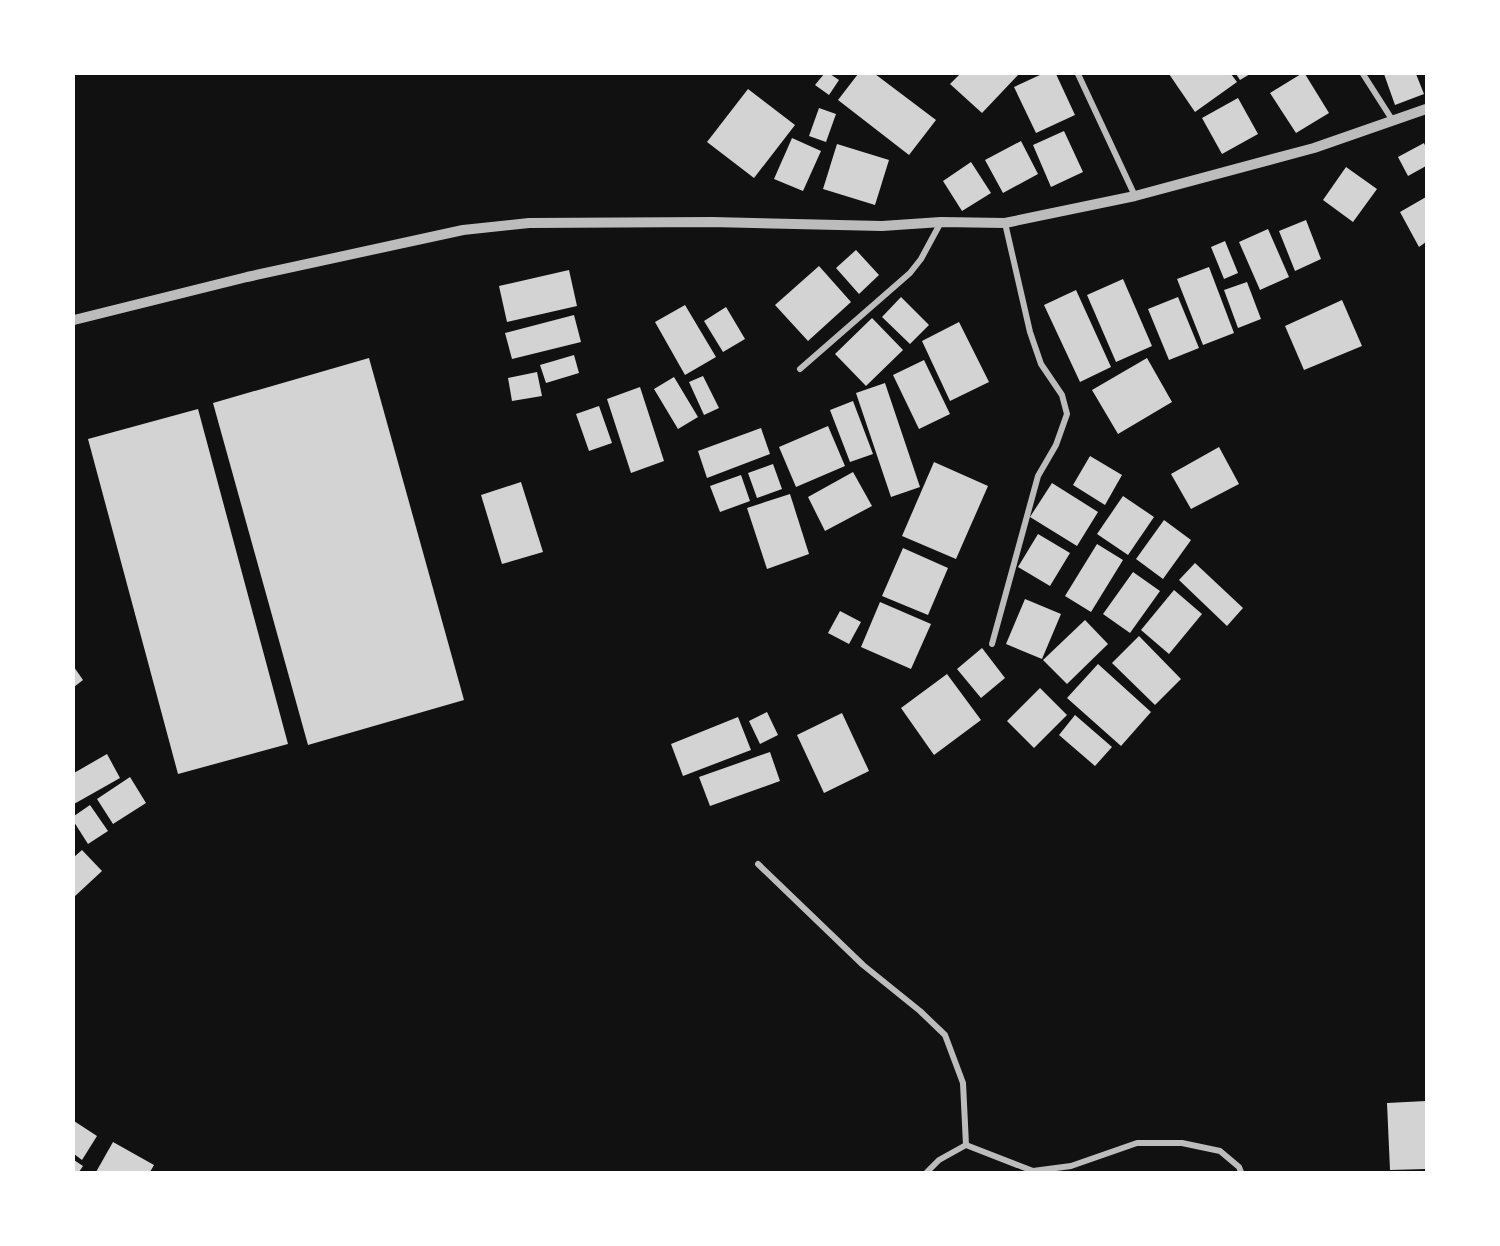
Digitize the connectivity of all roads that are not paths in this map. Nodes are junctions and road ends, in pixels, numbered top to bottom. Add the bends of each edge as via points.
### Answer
1 (1078, 74) edge
2 (1363, 74) edge
3 (1426, 109) edge
4 (1393, 121) junction
5 (1135, 196) junction
6 (941, 222) junction
7 (1005, 223) junction
8 (74, 320) edge
9 (800, 369) dead end
10 (992, 644) dead end
11 (758, 864) dead end
12 (966, 1145) junction
13 (927, 1173) edge
14 (1241, 1173) edge

1 - 5 street
2 - 4 street
3 - 4 street
4 - 5 street via 1314,148
5 - 7 street
6 - 7 street
6 - 8 street via 579,222 463,230
6 - 9 street via 910,273
7 - 10 street via 1030,332 1041,364 1062,395 1067,414 1056,445 1038,476
11 - 12 street via 863,965 945,1035 963,1083
12 - 13 street via 939,1160
12 - 14 street via 1033,1171 1071,1166 1137,1143 1182,1143 1220,1151

